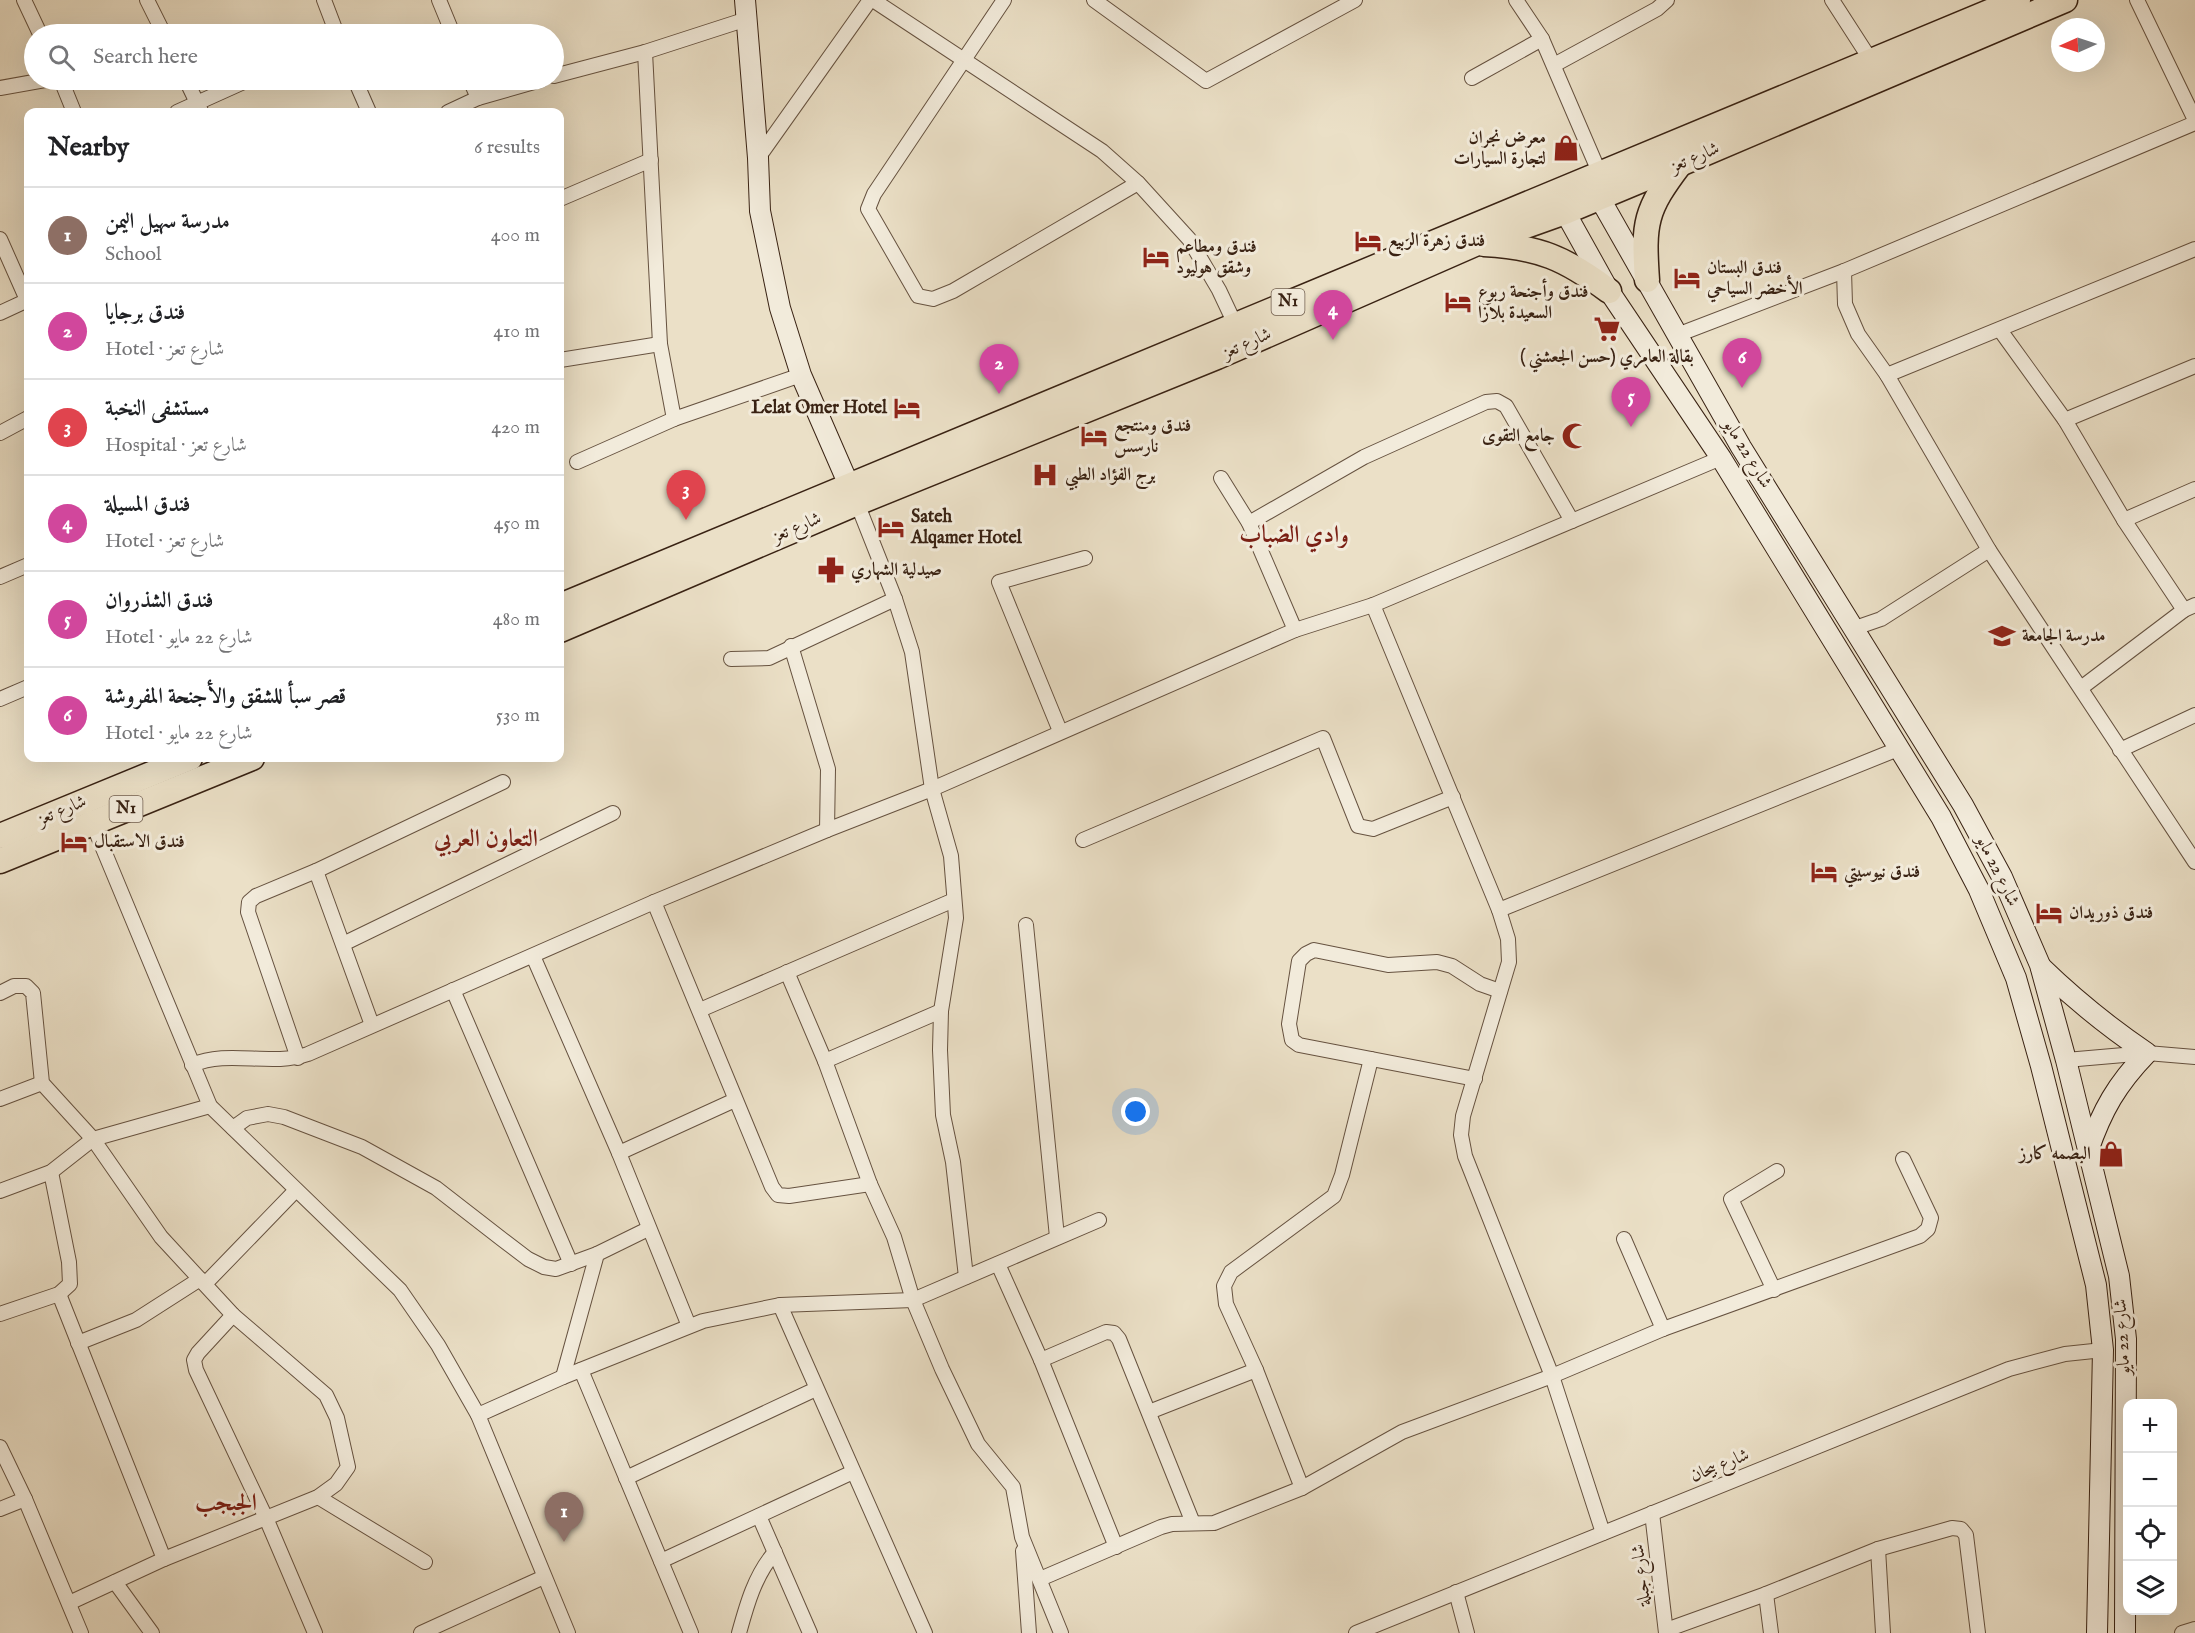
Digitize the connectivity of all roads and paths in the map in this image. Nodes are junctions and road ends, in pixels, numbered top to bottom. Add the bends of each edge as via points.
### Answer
1 (24, 0) edge
2 (147, 0) edge
3 (324, 0) edge
4 (439, 0) edge
5 (871, 0) edge
6 (1004, 0) edge
7 (1094, 0) edge
8 (1516, 0) edge
9 (1667, 0) edge
10 (1832, 0) edge
11 (2018, 0) edge
12 (2065, 0) edge
13 (2137, 0) edge
14 (1349, 1) edge
15 (746, 9) edge
16 (35, 24) edge
17 (159, 24) edge
18 (333, 24) edge
19 (449, 24) edge
20 (1542, 39) junction
21 (645, 52) junction
22 (964, 60) junction
23 (1872, 62) junction
24 (1554, 65) junction
25 (564, 73) edge
26 (1472, 78) dead end
27 (24, 84) edge
28 (0, 88) edge
29 (65, 90) edge
30 (191, 90) edge
31 (231, 90) edge
32 (359, 90) edge
33 (474, 90) edge
34 (506, 90) edge
35 (478, 98) junction
36 (72, 108) edge
37 (200, 108) edge
38 (367, 108) edge
39 (457, 108) edge
40 (2195, 122) edge
41 (758, 158) junction
42 (651, 160) junction
43 (1680, 165) junction
44 (1138, 183) junction
45 (1599, 185) junction
46 (564, 197) edge
47 (1565, 212) junction
48 (0, 239) edge
49 (1475, 244) junction
50 (2195, 249) edge
51 (1844, 271) junction
52 (1647, 280) junction
53 (24, 291) edge
54 (1609, 291) junction
55 (24, 302) edge
56 (0, 313) edge
57 (1235, 324) junction
58 (2000, 330) junction
59 (1677, 335) junction
60 (660, 344) junction
61 (1213, 346) junction
62 (564, 359) edge
63 (2195, 366) edge
64 (801, 375) junction
65 (1887, 375) junction
66 (674, 419) junction
67 (24, 420) edge
68 (2066, 420) junction
69 (0, 433) edge
70 (1741, 447) junction
71 (1721, 458) junction
72 (578, 462) dead end
73 (1221, 478) dead end
74 (2195, 489) edge
75 (853, 493) junction
76 (2124, 520) junction
77 (1572, 521) junction
78 (1249, 523) junction
79 (1989, 550) junction
80 (1085, 558) dead end
81 (24, 567) edge
82 (0, 577) edge
83 (895, 598) junction
84 (564, 604) edge
85 (1373, 605) junction
86 (2189, 607) edge
87 (564, 628) edge
88 (1855, 628) junction
89 (1295, 630) junction
90 (1833, 642) junction
91 (792, 646) junction
92 (731, 658) dead end
93 (2080, 688) junction
94 (24, 689) edge
95 (0, 699) edge
96 (2195, 715) edge
97 (1060, 731) junction
98 (1898, 748) junction
99 (2120, 750) junction
100 (183, 762) edge
101 (240, 762) edge
102 (503, 782) dead end
103 (932, 789) junction
104 (1453, 797) junction
105 (89, 812) junction
106 (613, 813) dead end
107 (827, 830) junction
108 (0, 836) edge
109 (1083, 840) dead end
110 (0, 861) edge
111 (2195, 862) edge
112 (316, 871) junction
113 (954, 900) junction
114 (654, 902) junction
115 (1499, 910) junction
116 (1026, 925) dead end
117 (343, 944) junction
118 (533, 956) junction
119 (2040, 965) junction
120 (787, 972) junction
121 (453, 990) junction
122 (1500, 991) junction
123 (0, 993) edge
124 (700, 1010) junction
125 (941, 1011) junction
126 (372, 1025) junction
127 (2146, 1053) junction
128 (2195, 1057) edge
129 (298, 1058) junction
130 (1371, 1059) junction
131 (2066, 1060) junction
132 (825, 1061) junction
133 (192, 1065) junction
134 (2042, 1066) junction
135 (1474, 1079) junction
136 (42, 1083) junction
137 (0, 1099) edge
138 (735, 1100) junction
139 (210, 1106) junction
140 (233, 1128) junction
141 (93, 1139) junction
142 (2088, 1151) junction
143 (619, 1153) junction
144 (1903, 1159) dead end
145 (1777, 1171) dead end
146 (51, 1172) junction
147 (870, 1184) junction
148 (296, 1190) junction
149 (0, 1191) edge
150 (1100, 1220) dead end
151 (648, 1229) junction
152 (1057, 1237) junction
153 (1624, 1239) dead end
154 (597, 1254) junction
155 (571, 1264) junction
156 (998, 1264) junction
157 (966, 1276) junction
158 (203, 1282) junction
159 (1774, 1290) junction
160 (59, 1294) junction
161 (913, 1299) junction
162 (780, 1305) junction
163 (0, 1314) edge
164 (233, 1315) junction
165 (689, 1326) junction
166 (1663, 1329) junction
167 (78, 1343) junction
168 (2103, 1350) junction
169 (1041, 1360) junction
170 (581, 1370) junction
171 (1256, 1370) junction
172 (1551, 1376) junction
173 (563, 1377) junction
174 (816, 1389) junction
175 (1149, 1412) junction
176 (478, 1415) junction
177 (0, 1448) edge
178 (853, 1472) junction
179 (626, 1478) junction
180 (1302, 1488) junction
181 (318, 1497) junction
182 (25, 1500) junction
183 (0, 1509) edge
184 (1652, 1513) junction
185 (759, 1516) junction
186 (266, 1518) junction
187 (1193, 1523) junction
188 (1603, 1533) junction
189 (1022, 1537) junction
190 (1116, 1547) junction
191 (1878, 1549) junction
192 (775, 1552) junction
193 (164, 1559) junction
194 (661, 1561) junction
195 (425, 1562) dead end
196 (544, 1577) junction
197 (1040, 1579) junction
198 (115, 1582) junction
199 (1456, 1592) junction
200 (1766, 1594) junction
201 (69, 1603) junction
202 (451, 1628) edge
203 (2195, 1629) edge
204 (1666, 1632) edge
205 (81, 1633) edge
206 (152, 1633) edge
207 (315, 1633) edge
208 (421, 1633) edge
209 (568, 1633) edge
210 (691, 1633) edge
211 (739, 1633) edge
212 (810, 1633) edge
213 (925, 1633) edge
214 (1029, 1633) edge
215 (1061, 1633) edge
216 (1356, 1633) edge
217 (1467, 1633) edge
218 (1772, 1633) edge
219 (1883, 1633) edge
220 (1978, 1633) edge
221 (2097, 1633) edge
222 (2125, 1633) edge
223 (2182, 1633) edge

1 - 16 street
2 - 17 street
3 - 18 street
4 - 19 street
5 - 22 street
5 - 41 street
6 - 22 street
7 - 14 street via 1206,81
8 - 20 street
9 - 24 street
10 - 23 street
11 - 23 highway, شارع تعز / N1
12 - 43 highway, شارع تعز / N1
13 - 40 street
15 - 21 street
15 - 41 main road
20 - 24 street
20 - 26 street
21 - 25 street
21 - 42 street
22 - 44 street via 1101,151
22 - 44 street via 874,194 868,210 918,296 933,299 953,291
23 - 45 highway, شارع تعز / N1
24 - 45 street
27 - 28 street
29 - 36 street
30 - 37 street
31 - 37 street
32 - 38 street
33 - 35 street
34 - 35 street
35 - 39 street
40 - 51 street
41 - 64 main road via 760,211 780,308
42 - 46 street
42 - 60 street
43 - 45 highway, شارع تعز / N1
43 - 52 highway via 1651,207 1644,239
44 - 57 street via 1189,239
45 - 47 highway, شارع تعز / N1
45 - 52 main road, شارع 22 مايو
45 - 57 highway, شارع تعز / N1
47 - 49 highway, شارع تعز / N1
47 - 54 main road, شارع 22 مايو
48 - 53 street
49 - 54 highway via 1544,252 1581,270
49 - 61 highway, شارع تعز / N1
50 - 58 street
51 - 59 street
51 - 65 street via 1845,304 1858,334
52 - 59 main road, شارع 22 مايو
54 - 71 main road, شارع 22 مايو
55 - 56 street
57 - 61 highway, شارع تعز / N1
58 - 65 street
58 - 68 street
59 - 70 main road, شارع 22 مايو
60 - 62 street
60 - 66 street
61 - 75 highway, شارع تعز / N1
63 - 68 street
64 - 66 street
64 - 75 main road
65 - 79 street
66 - 72 street
67 - 69 street
68 - 76 street
70 - 71 main road
70 - 88 main road, شارع 22 مايو
71 - 77 street
71 - 90 main road, شارع 22 مايو
73 - 78 street
74 - 76 street
75 - 83 street
75 - 84 highway, شارع تعز / N1
75 - 87 highway, شارع تعز / N1
76 - 86 street
77 - 78 street via 1506,406 1497,401 1486,402 1364,456
77 - 85 street
78 - 89 street
79 - 88 street via 1881,619
79 - 93 street
80 - 97 street via 999,582
81 - 82 street
83 - 91 street
83 - 103 street via 912,652
85 - 89 street
85 - 104 street
86 - 93 street
88 - 90 main road
88 - 119 main road, شارع 22 مايو via 1963,805 2002,877
89 - 97 street
90 - 98 main road, شارع 22 مايو
91 - 92 street via 769,658
91 - 107 street via 828,769
93 - 99 street
94 - 95 street
96 - 99 street
97 - 103 street
98 - 115 street
98 - 134 main road, شارع 22 مايو via 1941,817 1978,890 2016,978
99 - 111 street
100 - 105 highway, شارع تعز / N1
101 - 105 highway, شارع تعز / N1
102 - 112 street
103 - 107 street
103 - 113 street via 951,856
104 - 109 street via 1373,829 1358,826 1323,738
104 - 115 street
105 - 108 highway, شارع تعز / N1
105 - 110 highway, شارع تعز / N1
105 - 133 street
106 - 117 street
107 - 114 street
112 - 117 street
112 - 129 street via 256,896 249,902 248,912
113 - 120 street
113 - 125 street via 956,918
114 - 118 street
114 - 124 street
115 - 122 street via 1508,939 1509,962
116 - 152 street
117 - 126 street
118 - 121 street
118 - 143 street
119 - 127 main road via 2074,1000
119 - 131 main road, شارع 22 مايو
120 - 124 street
120 - 132 street
121 - 126 street
121 - 155 street
122 - 130 street via 1437,962 1388,965 1323,950 1306,954 1297,971 1289,1024 1292,1040 1299,1045
122 - 135 street
123 - 136 street via 14,986 26,986 33,993
124 - 138 street
125 - 132 street
125 - 157 street via 943,1115 953,1162
126 - 129 street
127 - 128 street
127 - 131 street
127 - 142 main road via 2110,1097
129 - 133 street via 211,1058
130 - 135 street
130 - 171 street via 1334,1196 1231,1272 1224,1286 1226,1304
131 - 134 main road
131 - 142 main road, شارع 22 مايو
132 - 147 street
133 - 139 street
134 - 168 main road, شارع 22 مايو via 2096,1285
135 - 172 street via 1463,1116 1465,1156
136 - 137 street
136 - 141 street
138 - 143 street
138 - 147 street via 778,1195
139 - 140 street
139 - 141 street
140 - 148 street
140 - 155 street via 247,1118 268,1114 362,1147 436,1188 528,1259 556,1269
141 - 146 street
141 - 158 street via 161,1237
142 - 222 main road, شارع 22 مايو via 2119,1276 2126,1339
143 - 151 street
144 - 159 street via 1931,1218 1928,1229 1920,1236
145 - 159 street via 1731,1199
146 - 149 street
146 - 160 street via 69,1262 70,1284
147 - 161 street via 894,1238
148 - 158 street
148 - 176 street via 400,1290 438,1345
150 - 152 street
151 - 154 street
151 - 165 street
152 - 156 street
153 - 166 street
154 - 155 street
154 - 173 street
156 - 157 street
156 - 169 street
157 - 161 street
158 - 164 street
158 - 167 street via 136,1320
159 - 166 street
160 - 163 street
160 - 167 street
161 - 162 street
161 - 189 street via 978,1444 1013,1487
162 - 165 street
162 - 174 street
164 - 181 street via 326,1395 337,1418 348,1467 336,1484
164 - 186 street via 194,1360
165 - 170 street
166 - 172 street
167 - 193 street
168 - 184 street, شارع بيحان via 2065,1354 2009,1369
168 - 221 main road, شارع 22 مايو
169 - 175 street via 1106,1332 1114,1333
169 - 190 street
170 - 173 street
170 - 179 street
171 - 175 street
171 - 180 street
172 - 180 street via 1402,1432
172 - 188 street
173 - 176 street
174 - 178 street
174 - 179 street
175 - 187 street
176 - 196 street
177 - 182 street
178 - 185 street
178 - 213 street
179 - 194 street
180 - 187 street via 1214,1523
181 - 186 street
181 - 195 street
182 - 183 street
182 - 201 street
184 - 188 street, شارع بيحان
184 - 204 street, شارع جبلة
185 - 192 street
185 - 194 street
186 - 193 street
186 - 207 street
187 - 190 street via 1161,1527
188 - 199 street, شارع بيحان
189 - 197 street
189 - 214 street
190 - 197 street
191 - 200 street
191 - 219 street
191 - 220 street via 1952,1528 1961,1529 1966,1535
192 - 211 street via 750,1596
192 - 212 street
193 - 198 street
194 - 210 street
196 - 202 street
196 - 209 street
197 - 215 street
198 - 201 street
198 - 206 street
199 - 216 street, شارع بيحان
199 - 217 street
200 - 204 street
200 - 218 street
201 - 205 street
202 - 208 street
203 - 223 street

